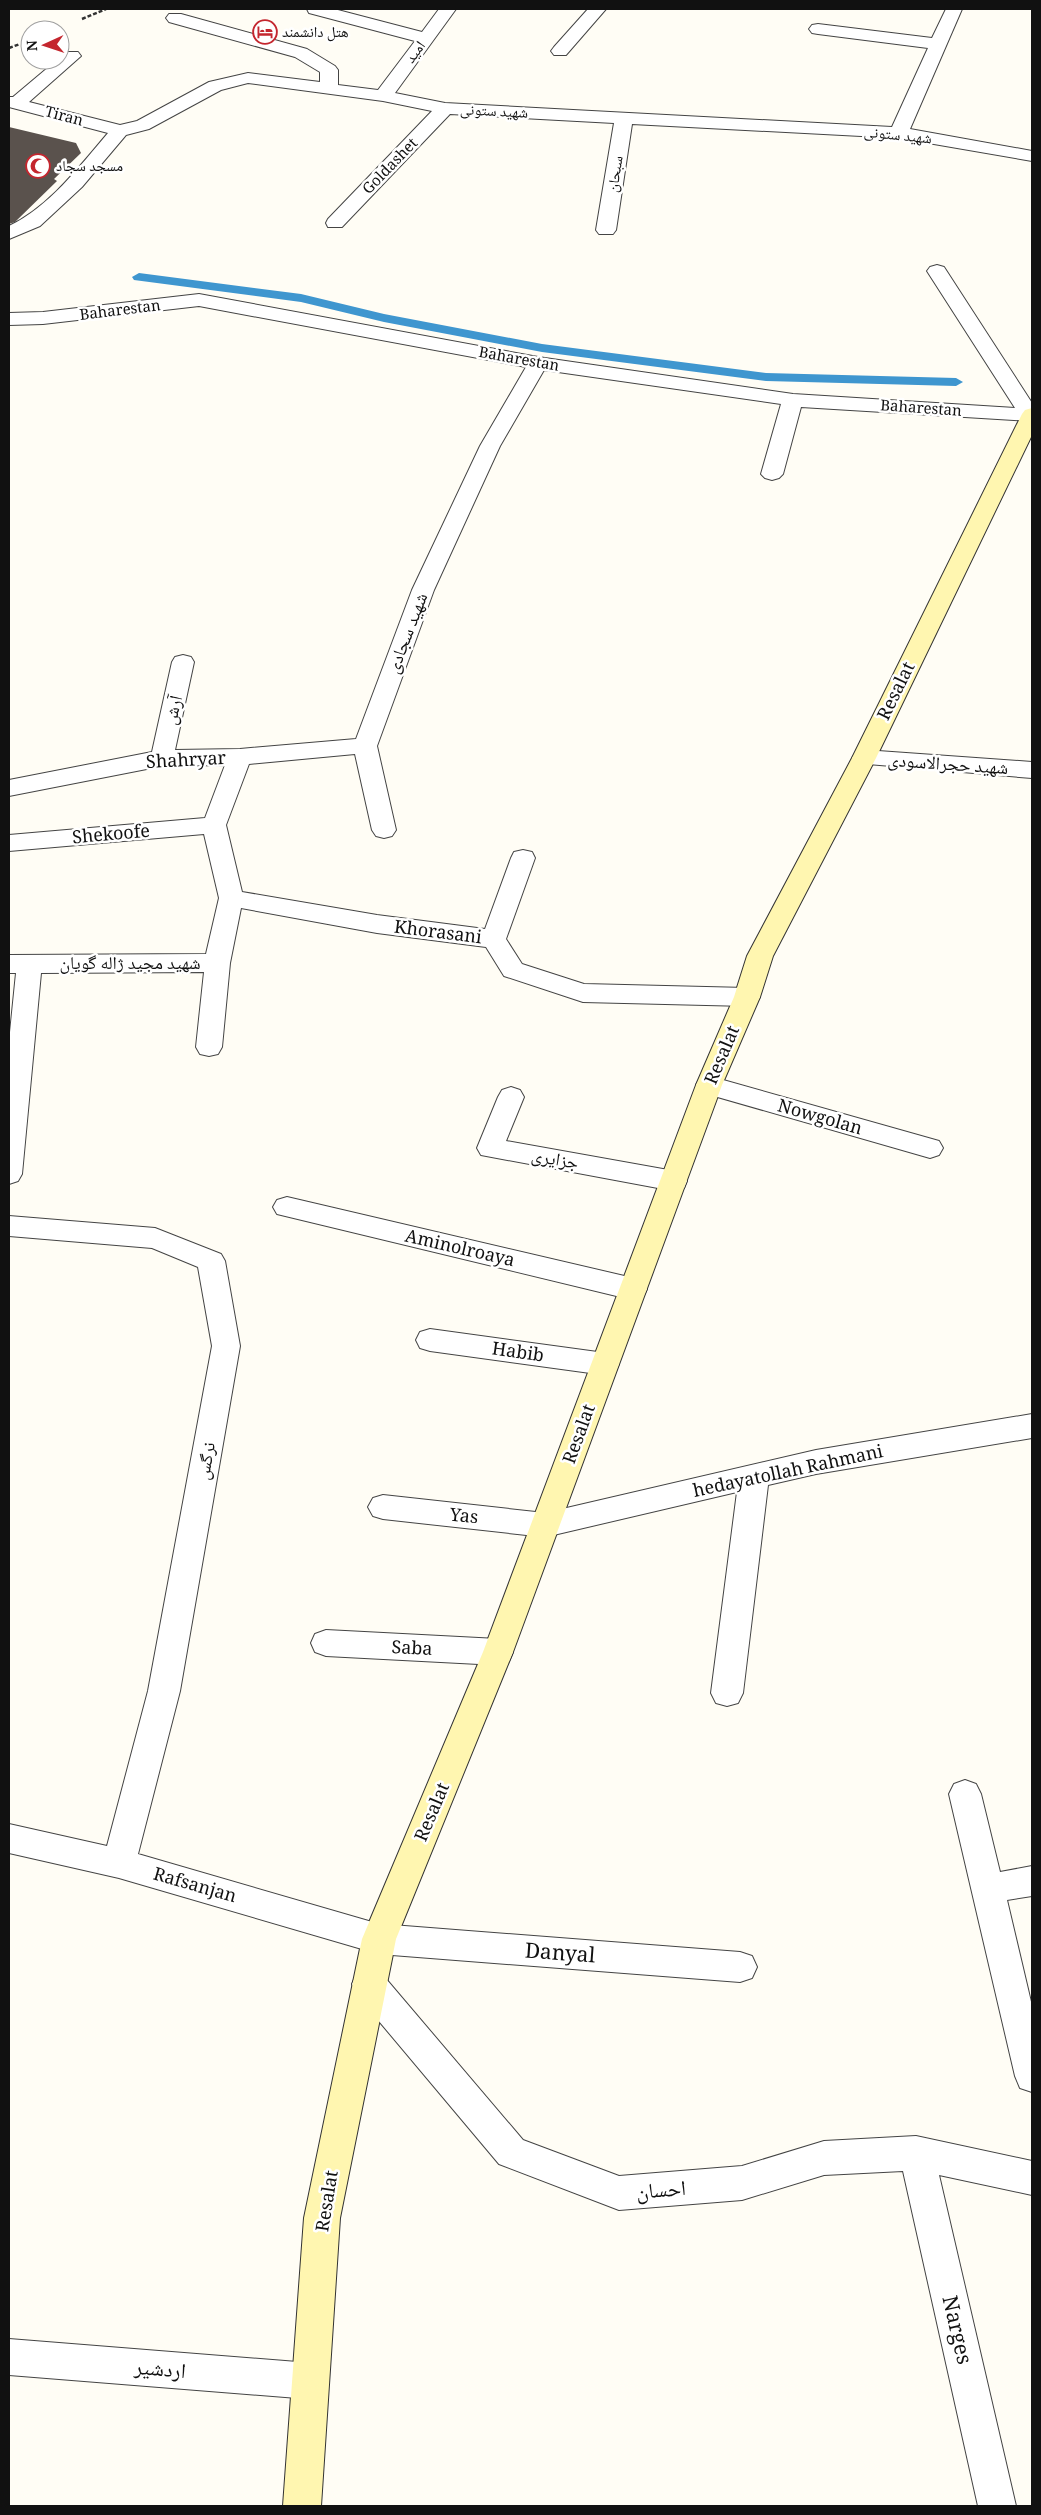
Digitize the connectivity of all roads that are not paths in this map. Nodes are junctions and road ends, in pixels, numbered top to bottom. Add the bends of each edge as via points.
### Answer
1 (315, 9) edge
2 (448, 9) edge
3 (597, 9) edge
4 (954, 9) edge
5 (174, 18) dead end
6 (818, 29) dead end
7 (424, 38) junction
8 (939, 44) junction
9 (560, 51) dead end
10 (72, 56) dead end
11 (329, 88) junction
12 (383, 96) junction
13 (13, 103) edge
14 (445, 108) junction
15 (624, 118) junction
16 (120, 131) junction
17 (898, 133) junction
18 (1032, 156) edge
19 (334, 223) dead end
20 (606, 230) dead end
21 (9, 233) edge
22 (937, 271) dead end
23 (9, 319) edge
24 (538, 363) junction
25 (792, 400) junction
26 (1032, 414) edge
27 (772, 474) dead end
28 (184, 662) dead end
29 (365, 746) junction
30 (162, 758) junction
31 (240, 758) junction
32 (864, 758) junction
33 (1032, 770) edge
34 (9, 788) edge
35 (214, 825) junction
36 (384, 830) dead end
37 (9, 843) edge
38 (523, 858) dead end
39 (231, 898) junction
40 (494, 939) junction
41 (218, 963) junction
42 (19, 964) edge
43 (747, 997) junction
44 (208, 1047) dead end
45 (709, 1085) junction
46 (511, 1097) dead end
47 (930, 1148) dead end
48 (9, 1174) edge
49 (674, 1181) junction
50 (287, 1207) dead end
51 (9, 1226) edge
52 (633, 1289) junction
53 (430, 1340) dead end
54 (605, 1364) junction
55 (1032, 1426) edge
56 (754, 1477) junction
57 (383, 1507) dead end
58 (545, 1525) junction
59 (326, 1643) dead end
60 (498, 1652) junction
61 (728, 1693) dead end
62 (965, 1794) dead end
63 (9, 1839) edge
64 (119, 1863) junction
65 (1032, 1881) edge
66 (988, 1889) junction
67 (379, 1939) junction
68 (740, 1967) dead end
69 (368, 1984) junction
70 (1032, 2076) edge
71 (916, 2153) junction
72 (1032, 2178) edge
73 (9, 2357) edge
74 (310, 2381) junction
75 (302, 2506) edge
76 (997, 2506) edge

1 - 7 street
2 - 7 street, امید
3 - 9 street
4 - 8 street
5 - 11 street via 301,53 329,70
6 - 8 street
7 - 12 street, امید
8 - 17 street
10 - 13 street
11 - 12 street, شهید ستونی
11 - 16 street, شهید ستونی via 248,78 215,86 143,125
12 - 14 street, شهید ستونی
13 - 16 street, Tiran
14 - 15 street, شهید ستونی
14 - 19 street, Goldashet
15 - 17 street, شهید ستونی
15 - 20 street, سبحان
16 - 21 street via 75,183 33,222
17 - 18 street, شهید ستونی
22 - 26 street
23 - 24 street, Baharestan via 199,300
24 - 25 street, Baharestan
24 - 29 street, شهید سجادی via 490,446 424,590
25 - 26 street, Baharestan
25 - 27 street
26 - 32 street, Resalat
28 - 30 street, آرش
29 - 31 street, Shahryar
29 - 36 street
30 - 31 street, Shahryar
30 - 34 street, Shahryar
31 - 35 street
32 - 33 street, شهید حجرالاسودی
32 - 43 street, Resalat via 760,956
35 - 37 street, Shekoofe
35 - 39 street, شهید مجید ژاله گویان
38 - 40 street
39 - 40 street, Khorasani via 377,924
39 - 41 street, شهید مجید ژاله گویان
40 - 43 street, Khorasani via 513,970 583,993
41 - 42 street, شهید مجید ژاله گویان
41 - 44 street
42 - 48 street
43 - 45 street, Resalat
45 - 47 street, Nowgolan
45 - 49 street, Resalat
46 - 49 street, جزایری via 490,1148
49 - 52 street, Resalat
50 - 52 street, Aminolroaya
51 - 64 street, نرگس via 155,1238 211,1261 225,1337 226,1346 164,1691
52 - 54 street, Resalat
53 - 54 street, Habib
54 - 58 street, Resalat
55 - 56 street, hedayatollah Rahmani via 816,1462
56 - 58 street, hedayatollah Rahmani
56 - 61 street
57 - 58 street, Yas
58 - 60 street, Resalat
59 - 60 street, Saba
60 - 67 street, Resalat
62 - 66 street
63 - 64 street, Rafsanjan
64 - 67 street, Rafsanjan
65 - 66 street
66 - 70 street
67 - 68 street, Danyal
67 - 69 street, Resalat
69 - 71 street, احسان via 511,2152 619,2194 742,2183 824,2158
69 - 74 street, Resalat via 322,2218
71 - 72 street, احسان
71 - 76 street, Narges
73 - 74 street, اردشیر
74 - 75 street, Resalat

